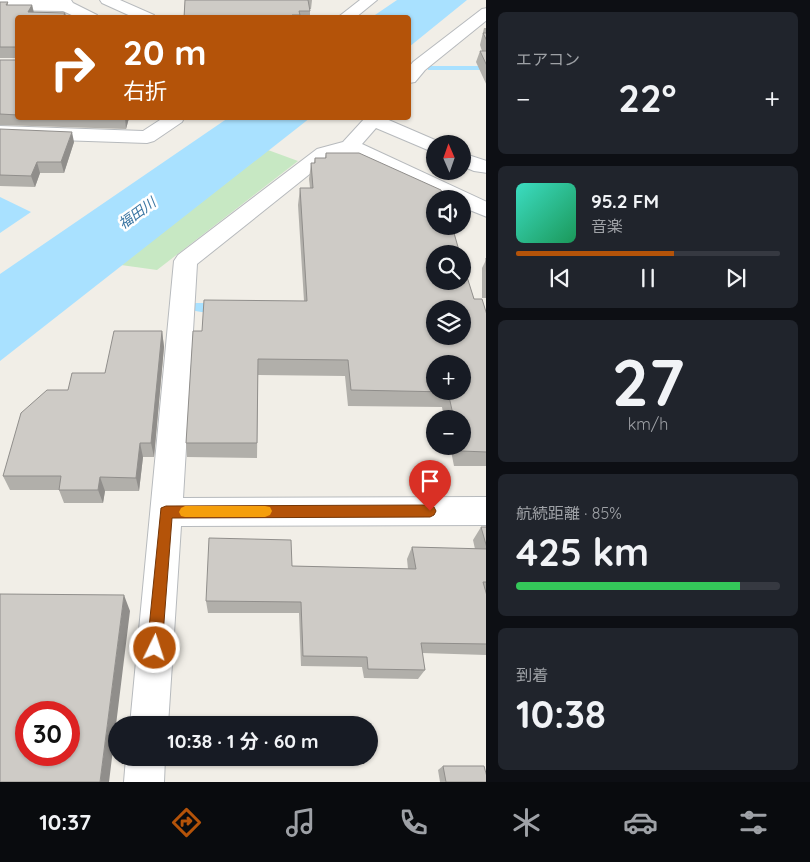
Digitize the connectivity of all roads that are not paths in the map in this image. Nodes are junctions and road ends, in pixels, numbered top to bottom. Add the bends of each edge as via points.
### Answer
1 (107, 0) edge
2 (370, 0) edge
3 (65, 3) edge
4 (0, 5) edge
5 (486, 12) edge
6 (87, 15) edge
7 (142, 15) edge
8 (348, 15) edge
9 (411, 76) edge
10 (172, 120) edge
11 (373, 120) edge
12 (376, 120) edge
13 (8, 132) edge
14 (426, 143) edge
15 (350, 146) junction
16 (471, 163) edge
17 (485, 168) edge
18 (443, 190) edge
19 (471, 203) edge
20 (486, 210) edge
21 (486, 511) edge
22 (166, 512) junction
23 (150, 716) edge
24 (145, 766) edge
25 (144, 782) edge

1 - 7 street
2 - 8 street
3 - 4 street
3 - 6 street
5 - 9 street
10 - 13 street via 147,137
11 - 15 street
12 - 14 street
15 - 18 street
15 - 22 street via 324,153 186,261
16 - 17 street
19 - 20 street
21 - 22 street
22 - 23 street
24 - 25 street

